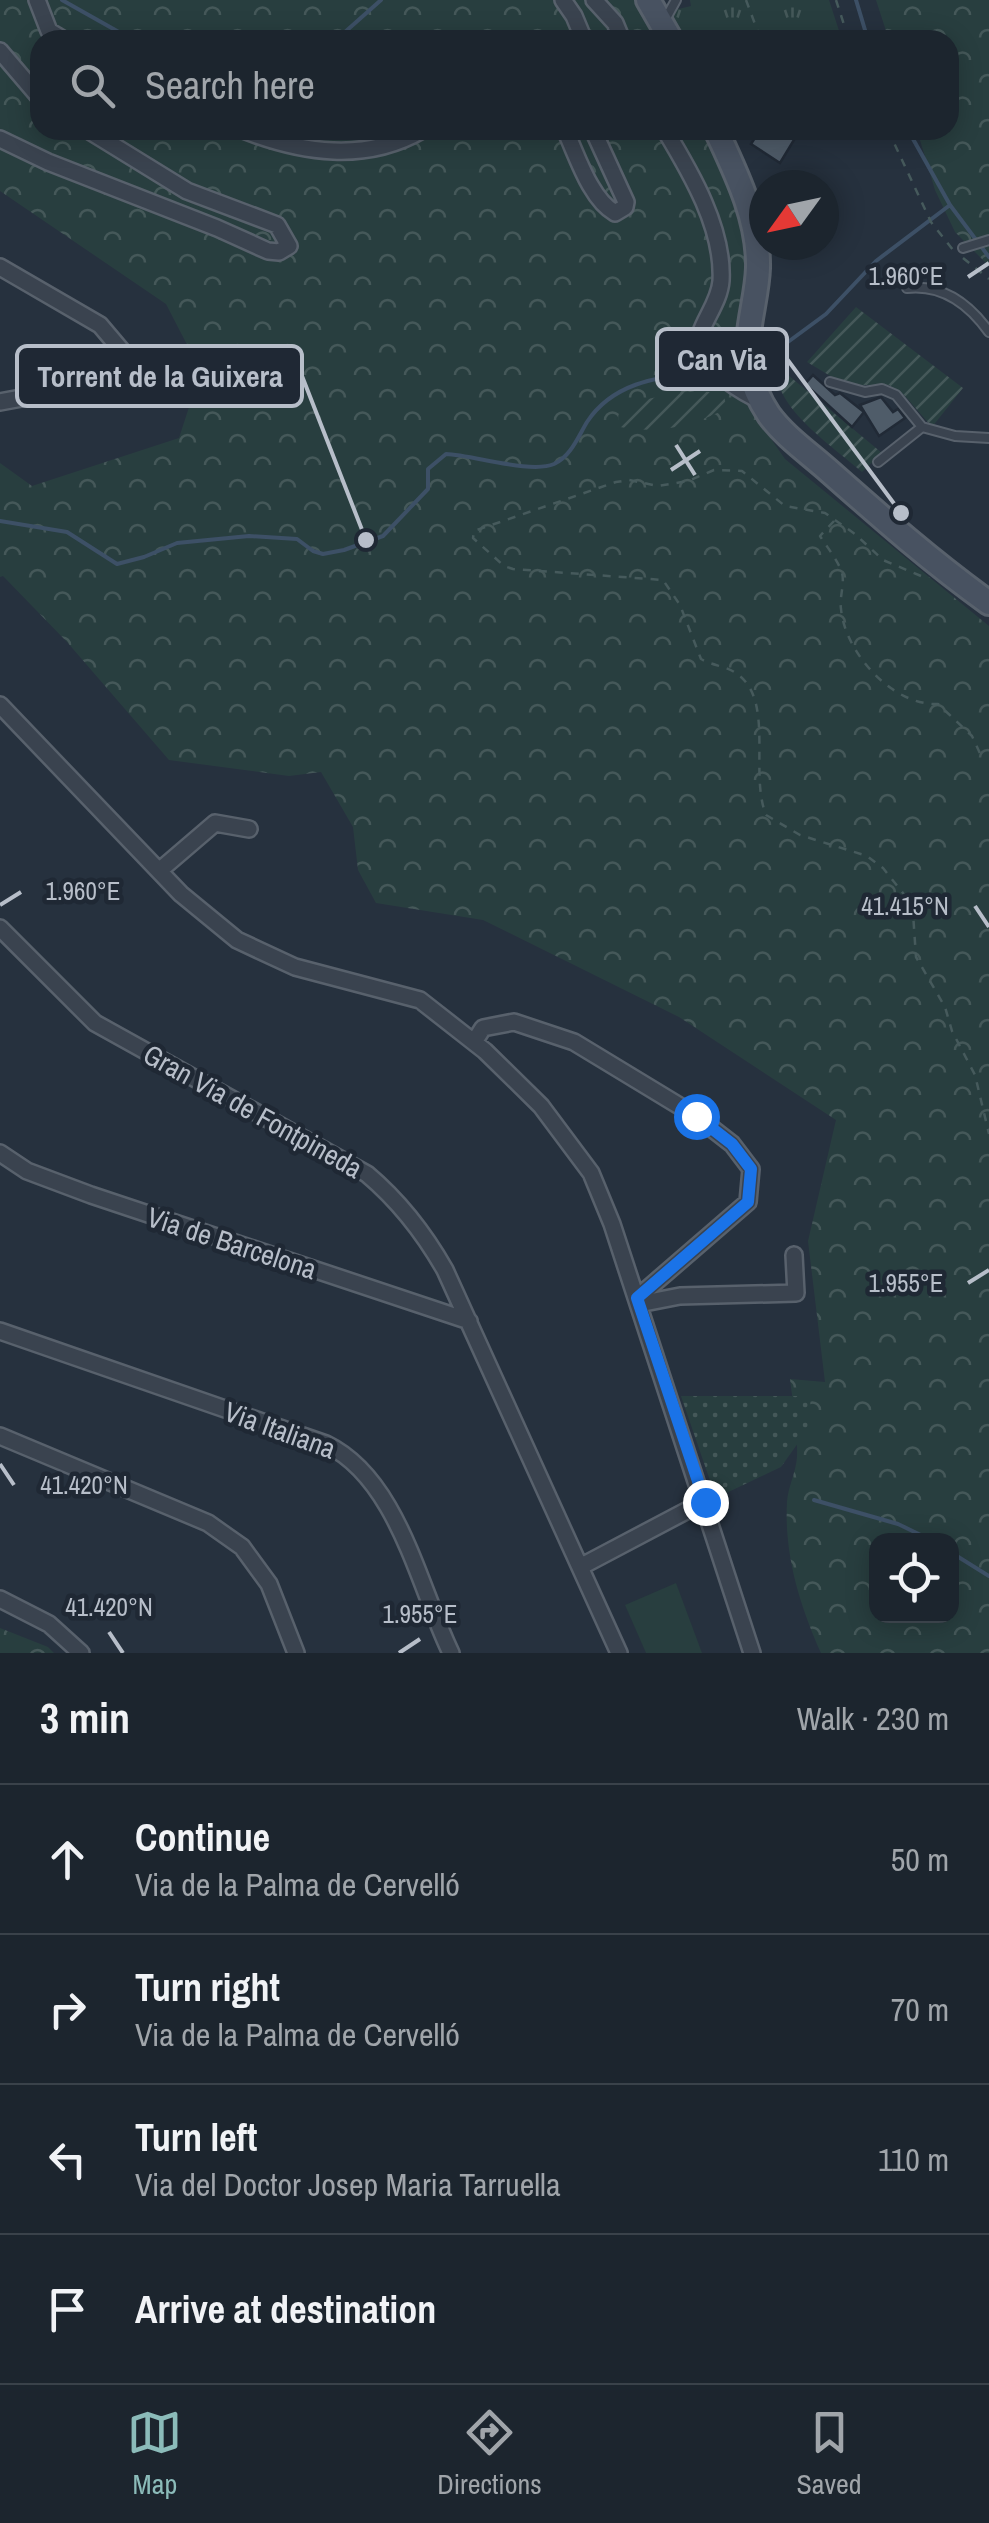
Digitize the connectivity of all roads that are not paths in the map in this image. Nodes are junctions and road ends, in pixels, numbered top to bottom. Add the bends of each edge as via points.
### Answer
1 (37, 0) edge
2 (562, 0) edge
3 (594, 0) edge
4 (648, 0) edge
5 (676, 0) edge
6 (667, 19) edge
7 (50, 30) edge
8 (580, 30) edge
9 (618, 30) edge
10 (0, 51) edge
11 (30, 86) edge
12 (0, 139) edge
13 (104, 140) edge
14 (271, 140) edge
15 (404, 140) edge
16 (570, 140) edge
17 (598, 140) edge
18 (671, 140) edge
19 (720, 140) edge
20 (989, 240) edge
21 (963, 248) dead end
22 (1, 268) edge
23 (907, 288) dead end
24 (989, 332) edge
25 (748, 349) junction
26 (710, 365) junction
27 (830, 382) dead end
28 (760, 400) junction
29 (0, 402) edge
30 (922, 427) junction
31 (989, 438) edge
32 (878, 462) dead end
33 (989, 603) edge
34 (0, 705) edge
35 (248, 829) dead end
36 (159, 871) junction
37 (0, 928) edge
38 (474, 1042) junction
39 (0, 1153) edge
40 (794, 1255) dead end
41 (638, 1301) junction
42 (469, 1321) junction
43 (0, 1331) edge
44 (0, 1436) edge
45 (705, 1502) junction
46 (580, 1567) junction
47 (0, 1599) edge
48 (448, 1645) edge
49 (80, 1653) edge
50 (296, 1653) edge
51 (436, 1653) edge
52 (619, 1653) edge
53 (752, 1653) edge

1 - 7 street
2 - 8 street
3 - 9 street
4 - 6 main road
5 - 6 lane
10 - 11 street
12 - 13 street via 268,251 290,246 277,224 187,191
14 - 15 street via 362,151
16 - 17 street via 590,183 615,214 626,202
18 - 26 street via 692,176 719,261 719,296 698,339
19 - 25 main road via 757,249
20 - 21 lane
22 - 29 street via 100,325 122,351 118,370 103,383
23 - 24 lane via 950,294
25 - 26 street
25 - 28 main road
26 - 28 street
27 - 30 lane via 865,392 882,388
28 - 33 main road via 793,439
30 - 31 lane
30 - 32 lane
34 - 36 street
35 - 36 street via 215,824
36 - 38 street via 237,940 295,967 420,1000
37 - 42 street, Gran Via de Fontpineda via 95,1023 367,1174 431,1246
38 - 41 street via 541,1106 591,1173
38 - 41 street via 483,1028 514,1022 574,1042 696,1116 751,1169 748,1202
39 - 42 street, Via de Barcelona via 91,1196
40 - 41 street via 796,1294
41 - 45 street
42 - 46 street, Gran Via de Fontpineda
43 - 48 street, Via Italiana via 346,1454 390,1513
44 - 50 street via 208,1522 242,1548 268,1584
45 - 46 street
45 - 53 street
46 - 52 street, Gran Via de Fontpineda
47 - 49 street via 50,1624
48 - 51 street via 435,1647

